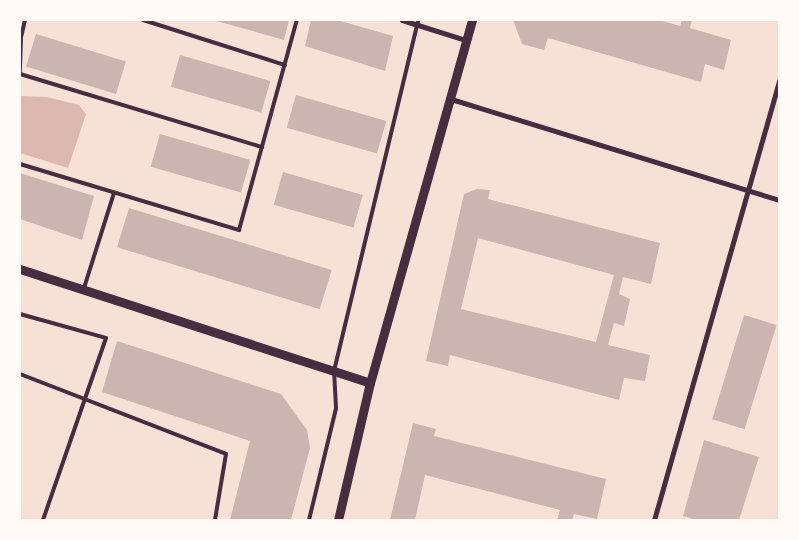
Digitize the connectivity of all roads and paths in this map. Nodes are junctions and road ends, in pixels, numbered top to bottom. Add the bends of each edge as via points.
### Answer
1 (26, 20) edge
2 (143, 20) edge
3 (297, 20) edge
4 (402, 20) edge
5 (472, 20) edge
6 (418, 22) edge
7 (466, 40) junction
8 (285, 64) junction
9 (779, 80) edge
10 (450, 98) junction
11 (262, 147) junction
12 (20, 164) edge
13 (749, 191) junction
14 (114, 193) junction
15 (779, 200) edge
16 (20, 269) edge
17 (83, 290) junction
18 (20, 314) edge
19 (334, 371) junction
20 (20, 374) edge
21 (370, 383) junction
22 (85, 399) junction
23 (43, 520) edge
24 (215, 520) edge
25 (309, 520) edge
26 (338, 520) edge
27 (654, 520) edge

1 - 11 lane via 21,38 20,74
2 - 8 lane
3 - 8 lane
4 - 6 street
5 - 7 street
6 - 7 street
6 - 19 lane
7 - 10 street
8 - 11 lane
9 - 13 street
10 - 13 street
10 - 21 street
11 - 14 lane via 239,230
12 - 14 lane
13 - 15 street
13 - 27 street
14 - 17 lane
16 - 17 street
17 - 19 street
18 - 22 lane via 106,338
19 - 21 street
19 - 25 lane via 336,408
20 - 22 lane
21 - 26 street
22 - 23 lane
22 - 24 lane via 226,454

